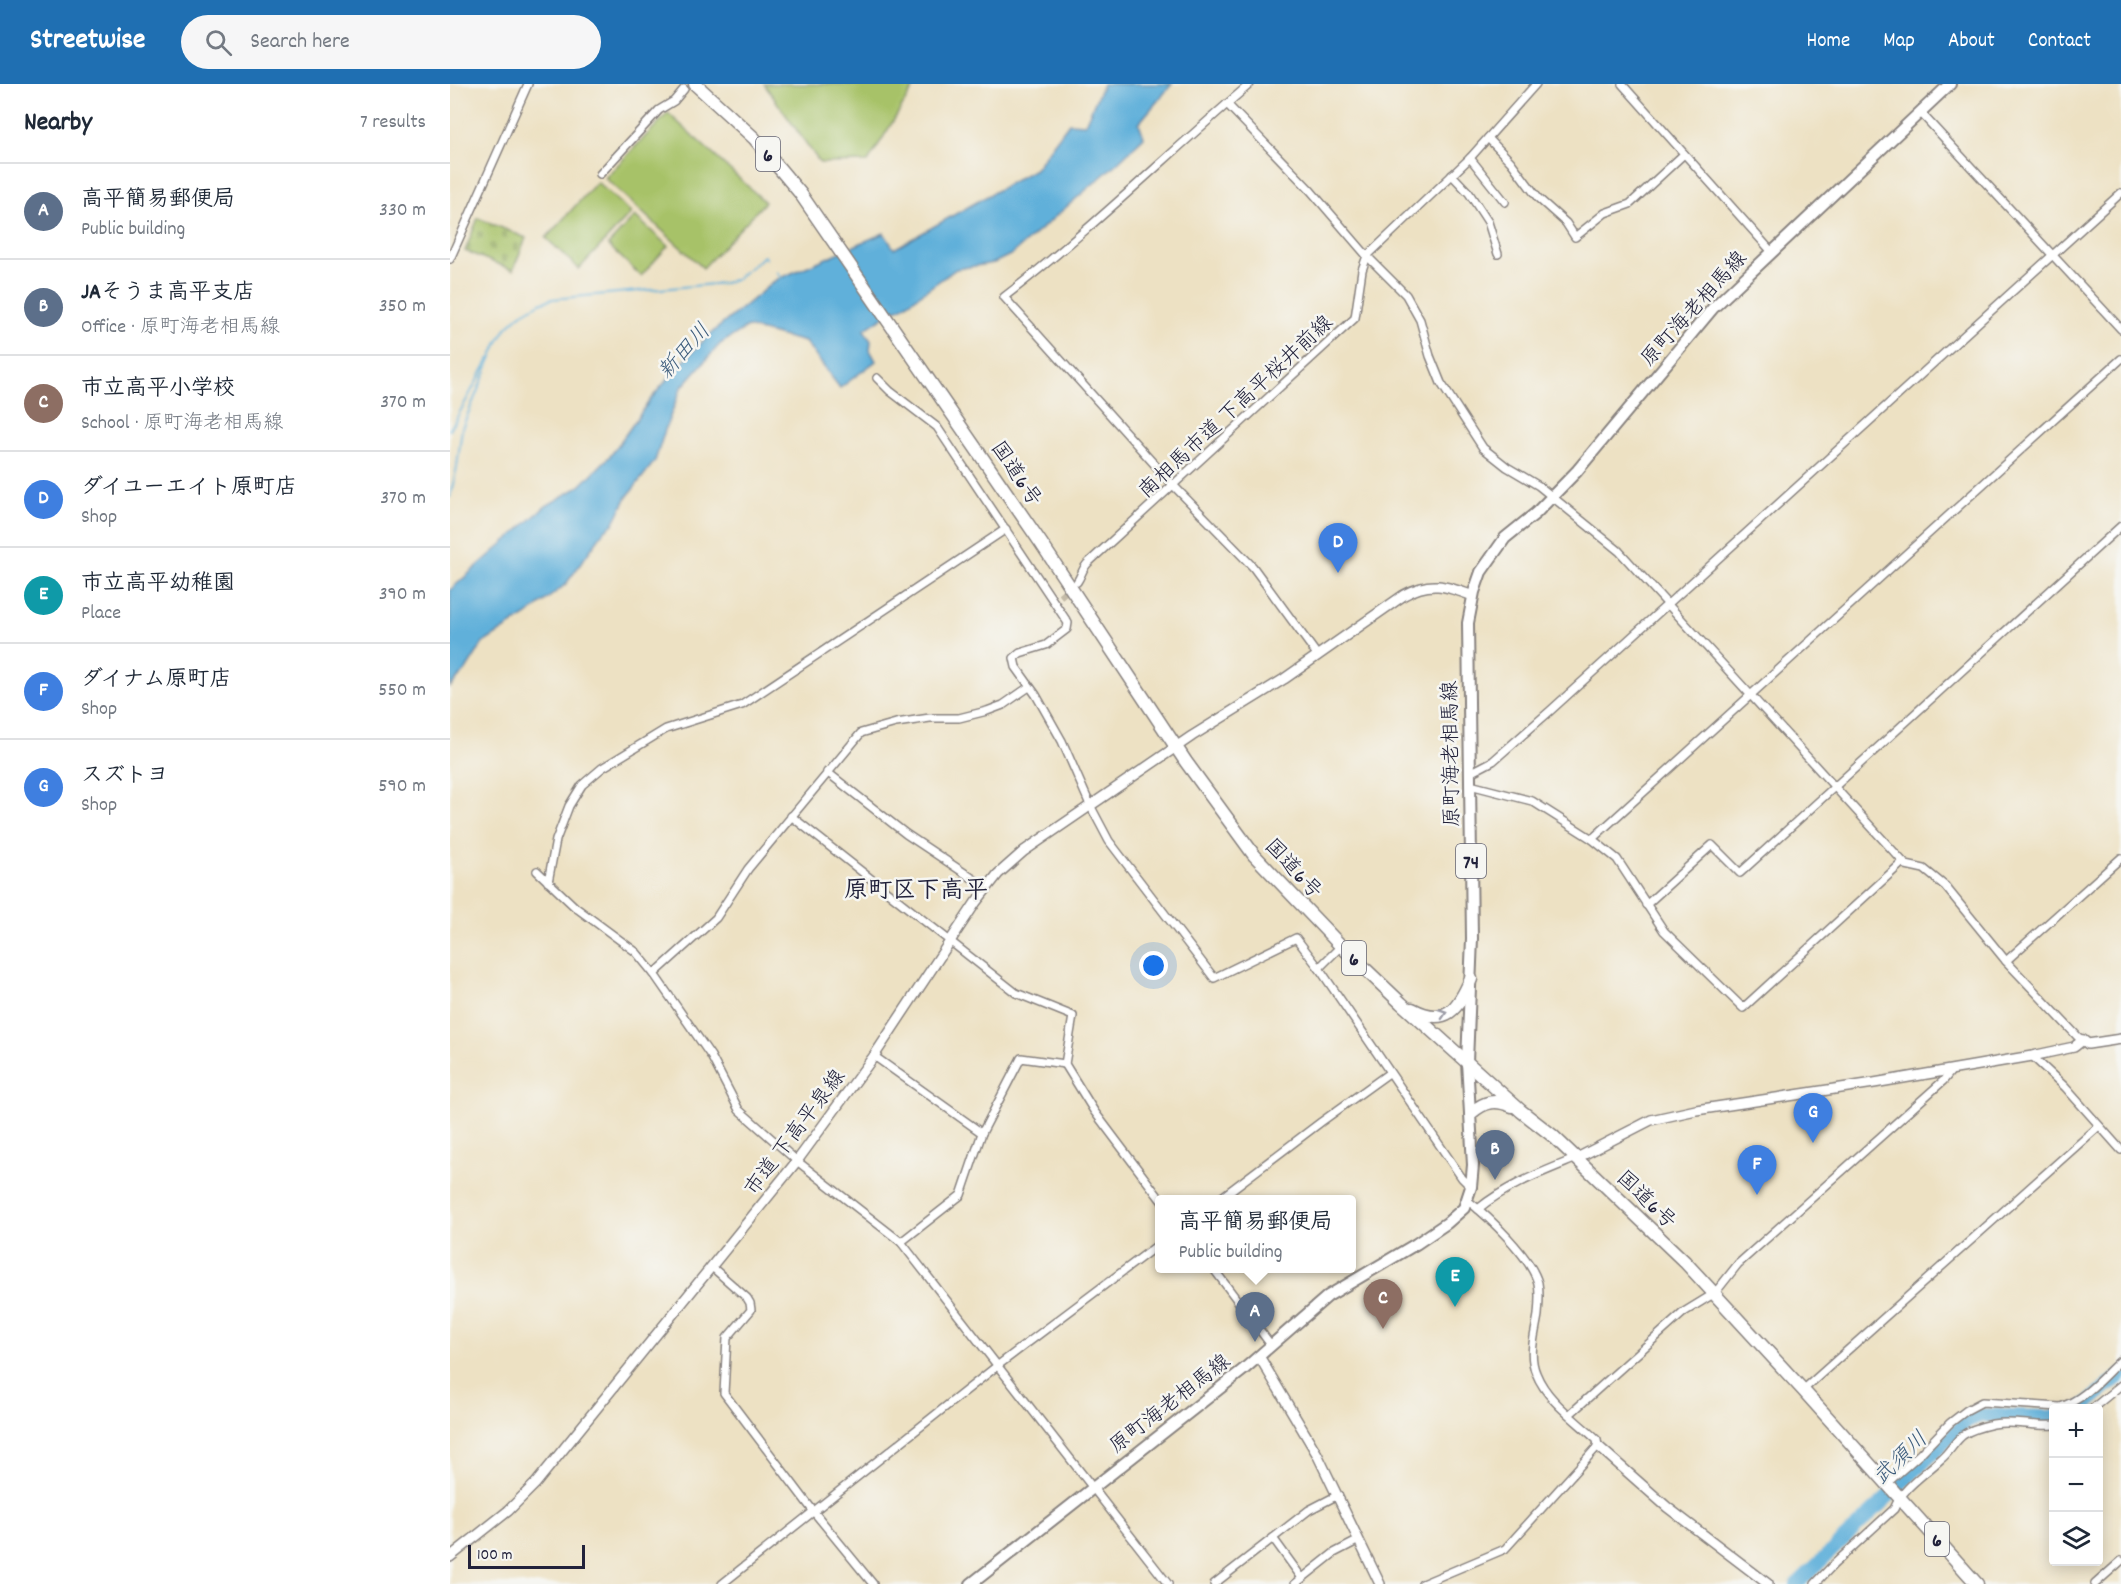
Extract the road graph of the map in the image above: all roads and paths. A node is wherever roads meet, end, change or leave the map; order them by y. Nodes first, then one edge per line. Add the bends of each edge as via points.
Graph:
1 (528, 84) edge
2 (1250, 84) edge
3 (1536, 84) edge
4 (1622, 84) edge
5 (1950, 84) edge
6 (689, 86) edge
7 (1227, 104) junction
8 (1920, 112) junction
9 (1488, 138) junction
10 (1684, 154) junction
11 (1470, 158) junction
12 (600, 174) dead end
13 (1452, 175) junction
14 (2121, 193) edge
15 (1505, 202) dead end
16 (1772, 252) junction
17 (1498, 254) dead end
18 (2053, 255) junction
19 (1367, 256) junction
20 (450, 259) edge
21 (2121, 329) edge
22 (2121, 359) edge
23 (877, 378) dead end
24 (1173, 485) junction
25 (1552, 497) junction
26 (2121, 526) edge
27 (1006, 529) junction
28 (1077, 582) tunnel mouth
29 (1473, 596) junction
30 (1667, 603) junction
31 (1318, 656) junction
32 (1029, 687) junction
33 (1750, 694) junction
34 (1177, 748) junction
35 (827, 772) junction
36 (1470, 779) junction
37 (1833, 786) junction
38 (1091, 807) junction
39 (791, 816) junction
40 (1592, 839) junction
41 (2121, 858) edge
42 (1903, 862) junction
43 (537, 872) dead end
44 (548, 882) junction
45 (987, 888) junction
46 (1646, 905) junction
47 (950, 941) junction
48 (1341, 946) junction
49 (2006, 961) junction
50 (1319, 968) junction
51 (654, 974) junction
52 (1471, 980) junction
53 (1401, 1003) junction
54 (2121, 1039) edge
55 (2083, 1040) junction
56 (874, 1056) junction
57 (2032, 1056) junction
58 (1467, 1062) junction
59 (1065, 1064) junction
60 (1952, 1070) junction
61 (1389, 1073) junction
62 (1521, 1111) junction
63 (1471, 1113) junction
64 (2099, 1125) junction
65 (982, 1133) junction
66 (2121, 1150) edge
67 (1577, 1158) junction
68 (797, 1161) junction
69 (1471, 1187) junction
70 (1157, 1195) edge
71 (1225, 1195) edge
72 (1467, 1200) junction
73 (1478, 1209) junction
74 (901, 1242) junction
75 (1155, 1248) edge
76 (711, 1267) junction
77 (1216, 1273) edge
78 (1714, 1293) junction
79 (1271, 1345) junction
80 (1258, 1356) junction
81 (2121, 1360) edge
82 (997, 1366) junction
83 (2121, 1386) edge
84 (1803, 1390) junction
85 (2098, 1404) edge
86 (1570, 1414) junction
87 (2049, 1425) edge
88 (1598, 1446) junction
89 (1092, 1489) junction
90 (1893, 1490) junction
91 (1338, 1495) junction
92 (814, 1512) junction
93 (1273, 1538) junction
94 (1359, 1539) junction
95 (450, 1557) edge
96 (2121, 1561) edge
97 (1302, 1578) junction
98 (722, 1584) edge
99 (873, 1584) edge
100 (971, 1584) edge
101 (1168, 1584) edge
102 (1214, 1584) edge
103 (1295, 1584) edge
104 (1380, 1584) edge
105 (1422, 1584) edge
106 (1768, 1584) edge
107 (1815, 1584) edge
108 (1977, 1584) edge
109 (2095, 1584) edge

1 - 20 street
2 - 7 street
3 - 9 street
4 - 10 street
5 - 8 main road, 原町海老相馬線 / 74
6 - 12 street via 660,110
6 - 34 highway, 国道6号 / 6 via 740,124 800,193
7 - 19 street
7 - 24 street via 1088,230 1004,297
8 - 16 main road, 原町海老相馬線 / 74
8 - 18 street
9 - 10 street via 1575,237 1605,213 1630,204
9 - 11 street
10 - 16 street
11 - 13 street
11 - 15 street
13 - 17 street via 1488,222
13 - 19 street
14 - 18 street
16 - 25 main road, 原町海老相馬線 / 74 via 1713,308
18 - 21 street
18 - 30 street
19 - 24 street, 南相馬市道 下高平桜井前線 via 1355,318
19 - 25 street via 1410,301 1441,383 1483,448
22 - 33 street
23 - 27 street via 937,426
24 - 28 street, 南相馬市道 下高平桜井前線 via 1082,568
24 - 31 street via 1252,567
25 - 29 main road, 原町海老相馬線 / 74 via 1495,550 1481,572
25 - 30 street via 1619,551
26 - 37 street
27 - 32 street via 1057,598 1068,623 1067,629 1046,645 1014,658
27 - 44 street via 742,705 666,729 602,768 582,785 569,806 556,840
29 - 31 street, 市道 下高平泉線 via 1436,585 1419,587
29 - 36 main road, 原町海老相馬線 / 74 via 1467,656
30 - 33 street
30 - 36 street
31 - 34 street, 市道 下高平泉線
32 - 35 street via 987,711 959,718 896,723 861,733
32 - 38 street via 1062,741
33 - 37 street
33 - 40 street
34 - 38 street, 市道 下高平泉線
34 - 48 highway, 国道6号 / 6 via 1254,855
35 - 39 street
35 - 45 street via 906,834
36 - 40 street via 1532,801
36 - 52 main road, 原町海老相馬線 / 74
37 - 42 street
37 - 46 street via 1740,873 1712,845
38 - 45 street, 市道 下高平泉線 via 1024,851
38 - 50 street via 1109,841 1212,977 1217,978 1293,938
39 - 47 street
39 - 51 street via 748,869 716,918
40 - 46 street via 1617,859
41 - 49 street
42 - 46 street via 1743,1008 1664,931
42 - 49 street via 1924,869 1945,886
43 - 44 street
44 - 51 street via 587,917 628,945
45 - 47 street, 市道 下高平泉線
47 - 56 street, 市道 下高平泉線
47 - 59 street via 1016,993 1073,1016
48 - 50 street
48 - 53 highway, 国道6号 / 6
49 - 55 street
50 - 61 street
51 - 68 street via 711,1056 739,1110
53 -> 52 highway via 1428,1016 1442,1016 1456,1007
52 - 58 main road, 原町海老相馬線 / 74
53 - 58 highway, 国道6号 / 6
54 - 55 street via 2088,1044
55 - 57 street via 2074,1047
56 - 65 street
56 - 68 street, 市道 下高平泉線
57 - 60 street
57 - 64 street
58 - 62 highway, 国道6号 / 6
58 - 63 main road, 原町海老相馬線 / 74
59 - 65 street via 1021,1058
59 - 70 street via 1094,1111
60 - 67 street via 1651,1120
60 - 78 street via 1738,1264
61 - 69 street
61 - 71 street
62 - 63 highway via 1494,1101
62 - 67 highway, 国道6号 / 6
63 - 69 main road, 原町海老相馬線 / 74
64 - 66 street
64 - 84 street
65 - 74 street via 961,1195
67 - 73 street via 1522,1181
67 - 78 highway, 国道6号 / 6
68 - 74 street
68 - 76 street, 市道 下高平泉線
69 - 72 main road, 原町海老相馬線 / 74
72 - 73 street
72 - 79 main road, 原町海老相馬線 / 74 via 1447,1223 1328,1296
73 - 86 street via 1522,1254 1533,1272 1539,1295 1532,1362 1544,1389
74 - 82 street
75 - 82 street
76 - 92 street via 747,1298 751,1310 728,1338 724,1393
76 - 95 street, 市道 下高平泉線 via 536,1483
77 - 79 street
78 - 84 highway, 国道6号 / 6
78 - 86 street via 1684,1312
79 - 80 main road, 原町海老相馬線 / 74
80 - 89 main road, 原町海老相馬線 / 74
80 - 91 street
81 - 90 street via 2070,1404 2060,1407 1982,1402 1967,1410 1920,1454
82 - 89 street
82 - 92 street
83 - 85 street
84 - 90 highway, 国道6号 / 6
86 - 88 street via 1597,1440
87 - 90 street via 1996,1424 1965,1434 1943,1458
88 - 105 street via 1505,1549
88 - 106 street via 1667,1507
89 - 100 main road, 原町海老相馬線 / 74
89 - 101 street
90 - 107 street via 1894,1509
90 - 108 highway, 国道6号 / 6
91 - 93 street via 1309,1510
91 - 94 street
92 - 98 street
92 - 99 street
93 - 97 street
93 - 102 street
94 - 97 street
94 - 104 street
96 - 109 street
97 - 103 street

